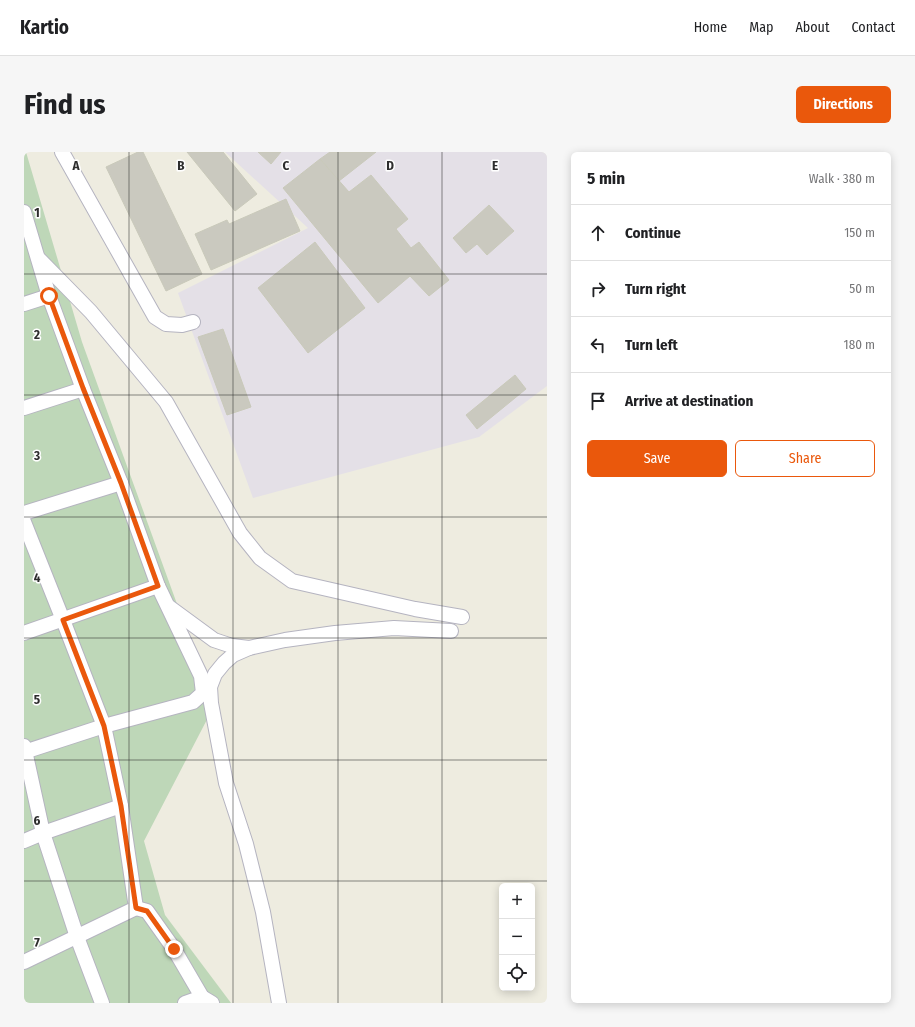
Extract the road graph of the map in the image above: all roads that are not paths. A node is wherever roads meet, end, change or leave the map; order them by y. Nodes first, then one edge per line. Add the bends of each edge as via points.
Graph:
1 (62, 152) edge
2 (24, 212) edge
3 (38, 258) junction
4 (49, 296) junction
5 (24, 304) edge
6 (193, 322) dead end
7 (83, 388) junction
8 (24, 408) edge
9 (121, 483) junction
10 (24, 513) edge
11 (24, 522) edge
12 (158, 586) junction
13 (168, 606) junction
14 (462, 618) dead end
15 (63, 620) junction
16 (451, 631) dead end
17 (24, 633) edge
18 (249, 648) junction
19 (215, 674) junction
20 (203, 693) junction
21 (104, 726) junction
22 (25, 750) edge
23 (121, 806) junction
24 (43, 833) junction
25 (24, 840) edge
26 (136, 908) junction
27 (77, 937) junction
28 (24, 962) edge
29 (207, 1000) edge
30 (102, 1003) edge
31 (185, 1003) edge
32 (279, 1003) edge

1 - 6 lane via 155,317 166,324 182,325
2 - 3 lane
3 - 4 lane
3 - 14 lane via 91,312 166,402 240,533 260,558 292,581
4 - 5 lane
4 - 7 lane
7 - 8 lane
7 - 9 lane
9 - 10 lane
9 - 12 lane
11 - 15 lane
12 - 13 lane
12 - 15 lane
13 - 18 lane via 214,640
13 - 20 lane via 201,676
15 - 17 lane
15 - 21 lane
16 - 18 lane via 394,628 335,633
18 - 19 lane via 233,655
19 - 20 lane
19 - 32 lane via 210,687 211,703 226,783 246,844 263,912
20 - 21 lane via 193,702
21 - 22 lane
21 - 23 lane
22 - 24 lane
23 - 24 lane
23 - 26 lane
24 - 25 lane
24 - 27 lane
26 - 27 lane
26 - 29 lane via 147,911
27 - 28 lane
27 - 30 lane
29 - 31 lane

